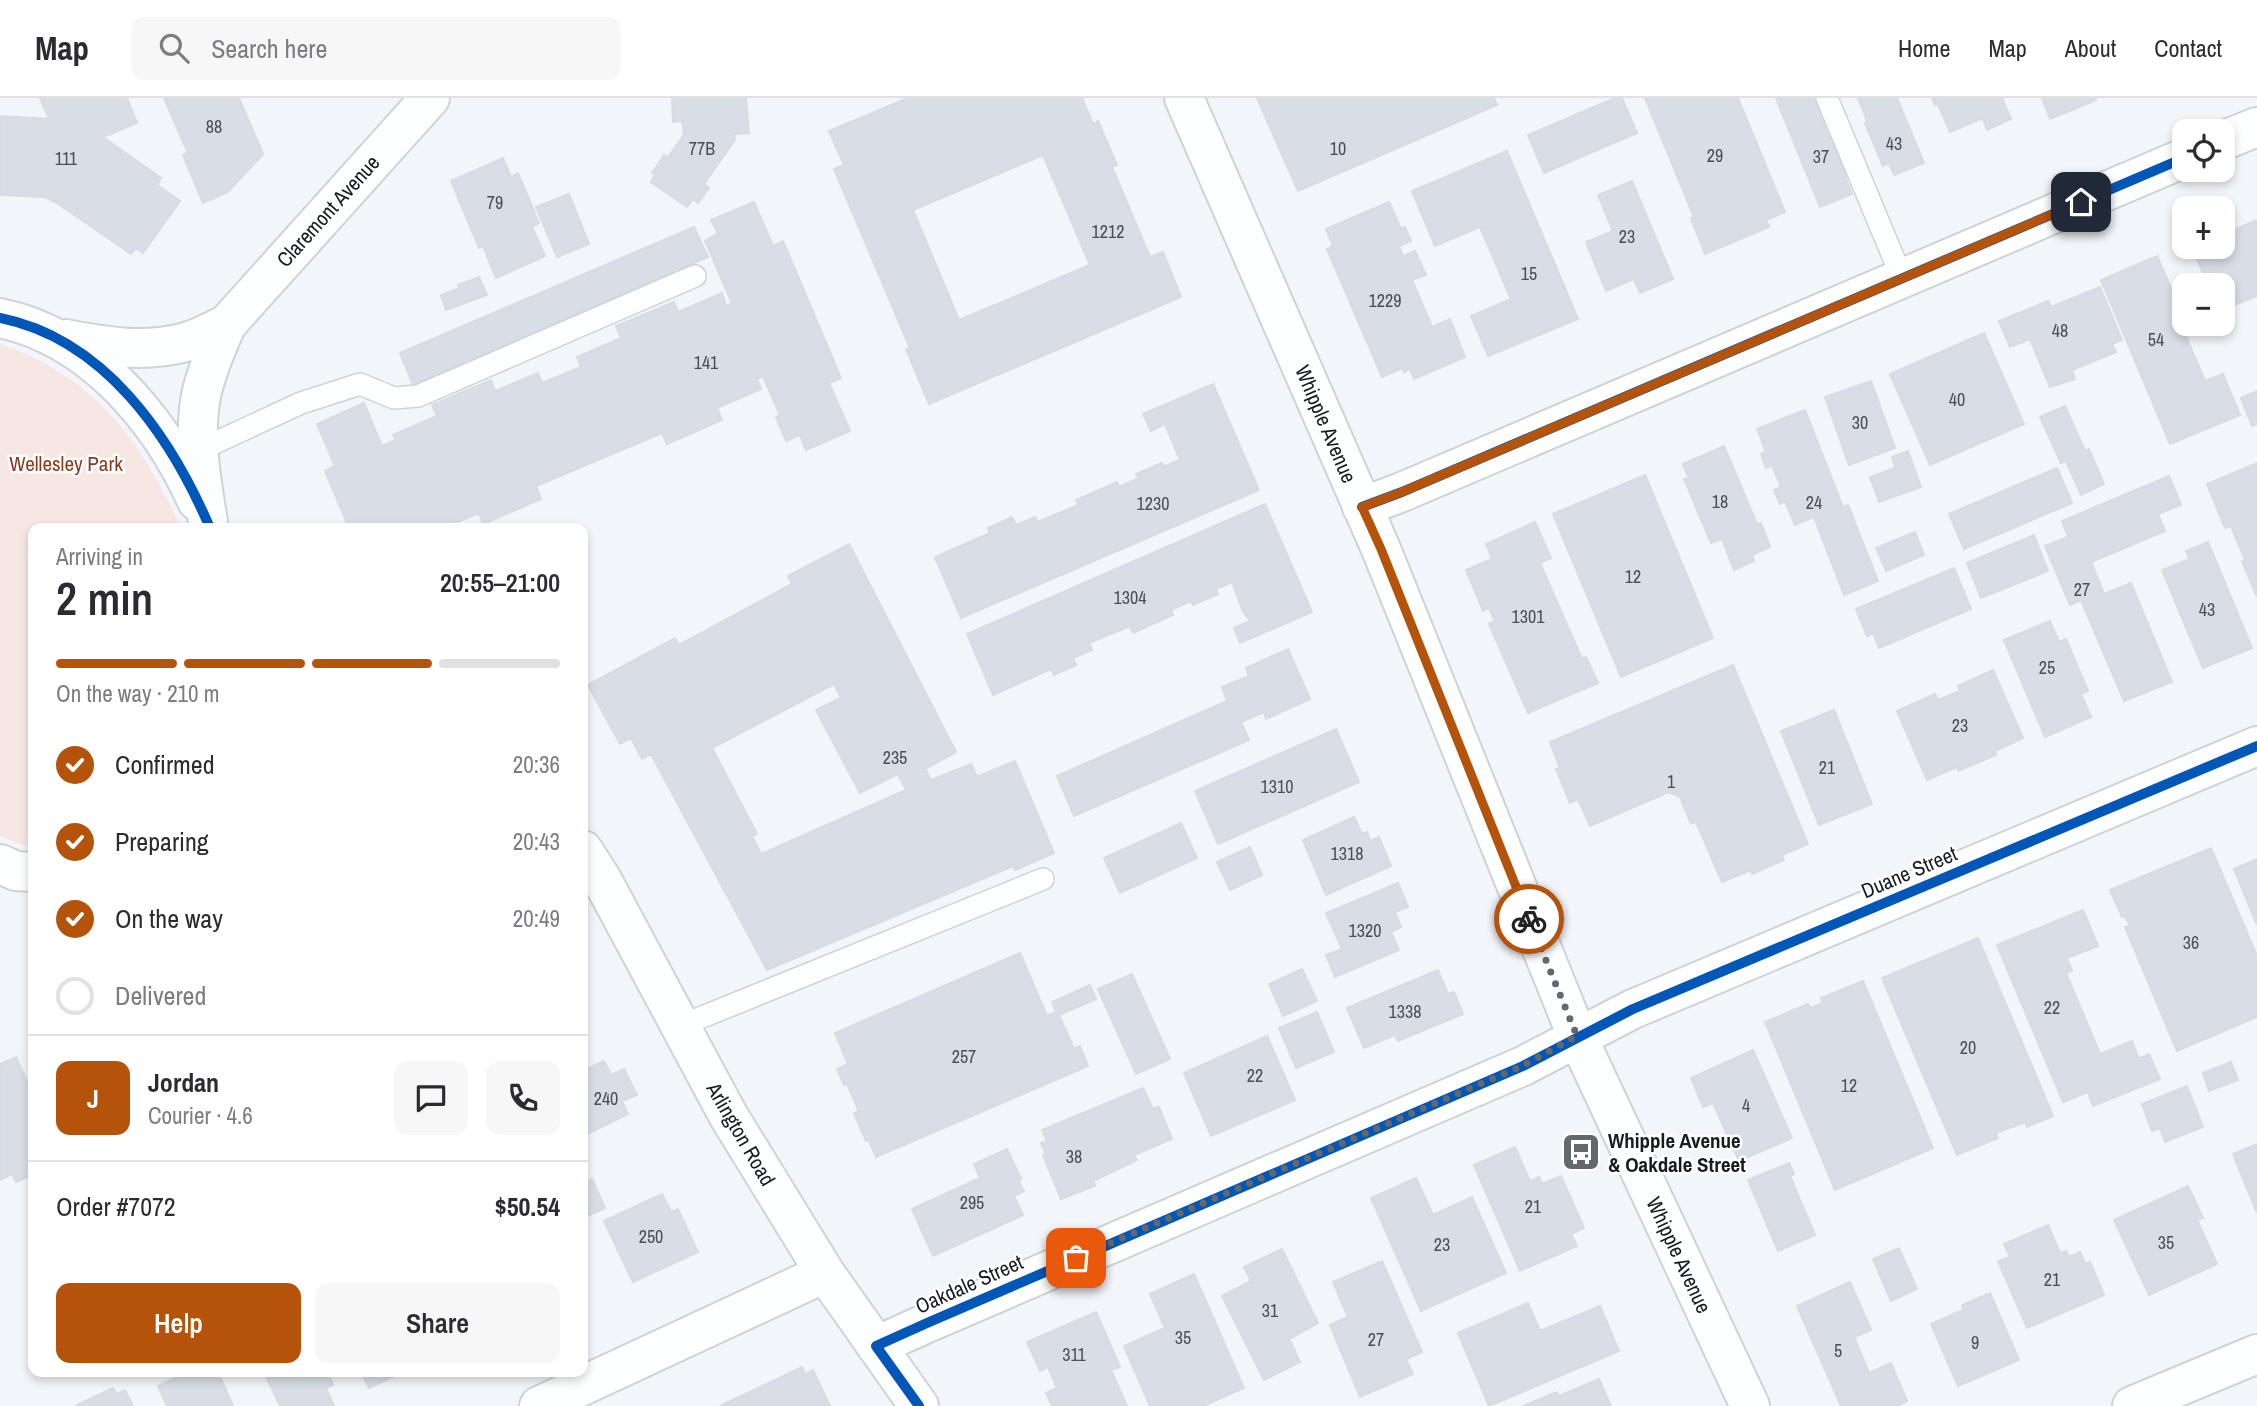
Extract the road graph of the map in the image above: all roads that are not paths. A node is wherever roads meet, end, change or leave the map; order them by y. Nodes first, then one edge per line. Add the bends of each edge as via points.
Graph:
1 (430, 98) edge
2 (1184, 98) edge
3 (1827, 98) edge
4 (2257, 127) edge
5 (2235, 136) edge
6 (2172, 163) edge
7 (695, 276) dead end
8 (1902, 278) junction
9 (3, 317) edge
10 (227, 324) junction
11 (52, 336) junction
12 (188, 455) junction
13 (1362, 507) junction
14 (207, 523) edge
15 (2257, 746) edge
16 (588, 858) edge
17 (0, 864) edge
18 (28, 871) edge
19 (1043, 879) dead end
20 (28, 884) edge
21 (0, 891) edge
22 (680, 1026) junction
23 (1577, 1036) junction
24 (825, 1273) junction
25 (876, 1346) junction
26 (2257, 1354) edge
27 (539, 1406) edge
28 (919, 1406) edge
29 (1750, 1406) edge
30 (2132, 1406) edge

1 - 10 street, Claremont Avenue
2 - 13 street, Whipple Avenue
3 - 8 lane
4 - 5 street
6 - 8 street
7 - 12 lane via 418,397 394,398 360,384 301,403
8 - 13 street
9 - 11 street
10 - 11 street, Claremont Avenue via 188,341 147,349
10 - 12 street, Claremont Avenue via 212,357 201,394 198,432
11 - 12 street via 92,360 129,395 160,435
12 - 14 street via 187,479
13 - 23 street, Whipple Avenue
15 - 23 street, Duane Street
16 - 22 street, Arlington Road
17 - 18 street
19 - 22 lane
20 - 21 street
22 - 24 street, Arlington Road via 728,1115
23 - 25 street, Oakdale Street via 1522,1066
23 - 29 street, Whipple Avenue
24 - 25 street, Arlington Road
24 - 27 street
25 - 28 street, Arlington Road
26 - 30 street

